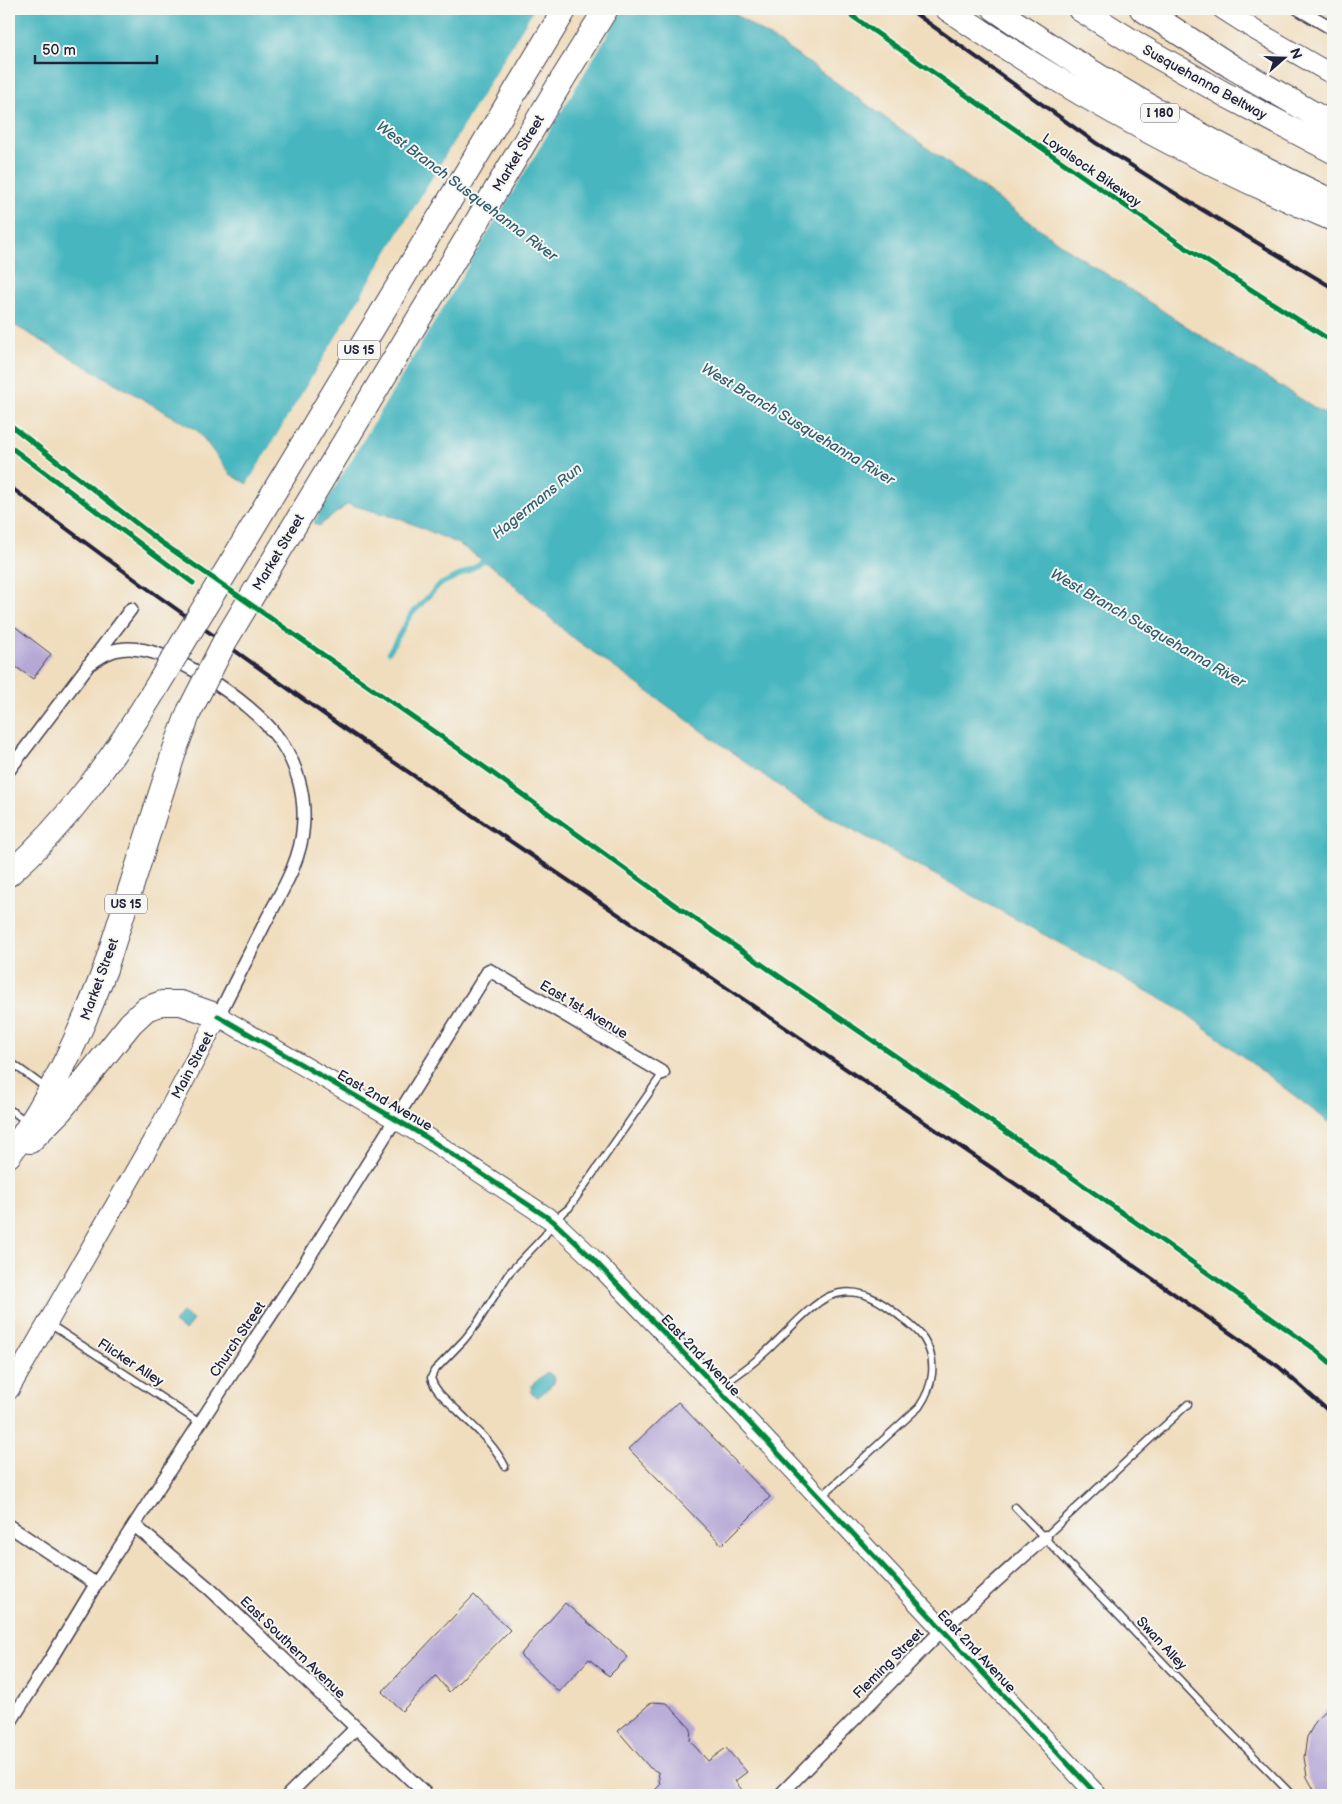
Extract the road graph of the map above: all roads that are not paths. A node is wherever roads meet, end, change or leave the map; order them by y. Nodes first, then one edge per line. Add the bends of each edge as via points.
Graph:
1 (565, 9) edge
2 (606, 9) edge
3 (948, 9) edge
4 (994, 9) edge
5 (1080, 9) edge
6 (1142, 9) edge
7 (1222, 9) edge
8 (1299, 9) edge
9 (1333, 29) edge
10 (1333, 75) edge
11 (1333, 125) edge
12 (1333, 151) edge
13 (1333, 202) edge
14 (1333, 219) edge
15 (131, 609) dead end
16 (88, 665) junction
17 (9, 770) edge
18 (9, 874) edge
19 (489, 970) joint
20 (218, 1016) junction
21 (9, 1061) edge
22 (663, 1074) joint
23 (50, 1090) junction
24 (9, 1109) edge
25 (395, 1120) junction
26 (30, 1124) junction
27 (9, 1155) edge
28 (9, 1161) edge
29 (553, 1221) junction
30 (47, 1323) junction
31 (718, 1389) junction
32 (9, 1390) edge
33 (1188, 1404) dead end
34 (200, 1423) junction
35 (505, 1466) dead end
36 (819, 1498) junction
37 (1015, 1507) dead end
38 (134, 1525) junction
39 (9, 1526) edge
40 (1045, 1537) junction
41 (96, 1584) junction
42 (942, 1630) junction
43 (9, 1724) edge
44 (356, 1728) junction
45 (288, 1795) edge
46 (427, 1795) edge
47 (780, 1795) edge
48 (1097, 1795) edge
49 (1292, 1795) edge

1 - 18 highway, US 15, bridge via 122,742 86,791
2 - 23 highway, Market Street / US 15, bridge via 224,641 189,712 175,749 105,969 80,1032
3 - 14 highway via 1024,59 1145,129
4 - 13 highway, I 180 via 1114,86 1194,132
5 - 12 highway, Susquehanna Beltway via 1226,95
6 - 11 highway via 1234,68
7 - 10 street
8 - 9 street
15 - 16 street
16 - 17 street
16 - 20 street, Main Street via 100,656 131,648 172,659 200,674 270,727 297,774 303,800 303,827 293,868
19 - 22 street, East 1st Avenue
19 - 25 street, Church Street
20 - 25 street, East 2nd Avenue
20 - 28 highway via 180,1003 162,1003 146,1010 131,1023 60,1111
20 - 30 street, Main Street via 162,1123
21 - 23 lane
22 - 29 lane via 569,1208
23 - 26 highway, Market Street / US 15
24 - 26 lane
25 - 29 street, East 2nd Avenue
25 - 34 street, Church Street via 300,1273
26 - 27 highway, Market Street / US 15
29 - 31 street, East 2nd Avenue
29 - 35 lane via 545,1235 509,1272 476,1325 431,1378 438,1391 483,1435
30 - 32 street, Main Street
30 - 34 lane, Flicker Alley
31 - 36 street, East 2nd Avenue
31 - 36 lane via 830,1296 846,1293 876,1298 922,1336 933,1371 925,1398
33 - 40 lane
34 - 38 street, Church Street
36 - 42 street, East 2nd Avenue
37 - 40 lane, Swan Alley
38 - 41 street, Church Street
38 - 44 street, East Southern Avenue via 211,1590
39 - 41 street
40 - 42 street, Fleming Street
40 - 49 lane, Swan Alley
41 - 43 street, Church Street
42 - 47 street, Fleming Street
42 - 48 street, East 2nd Avenue
44 - 45 street
44 - 46 street, East Southern Avenue

